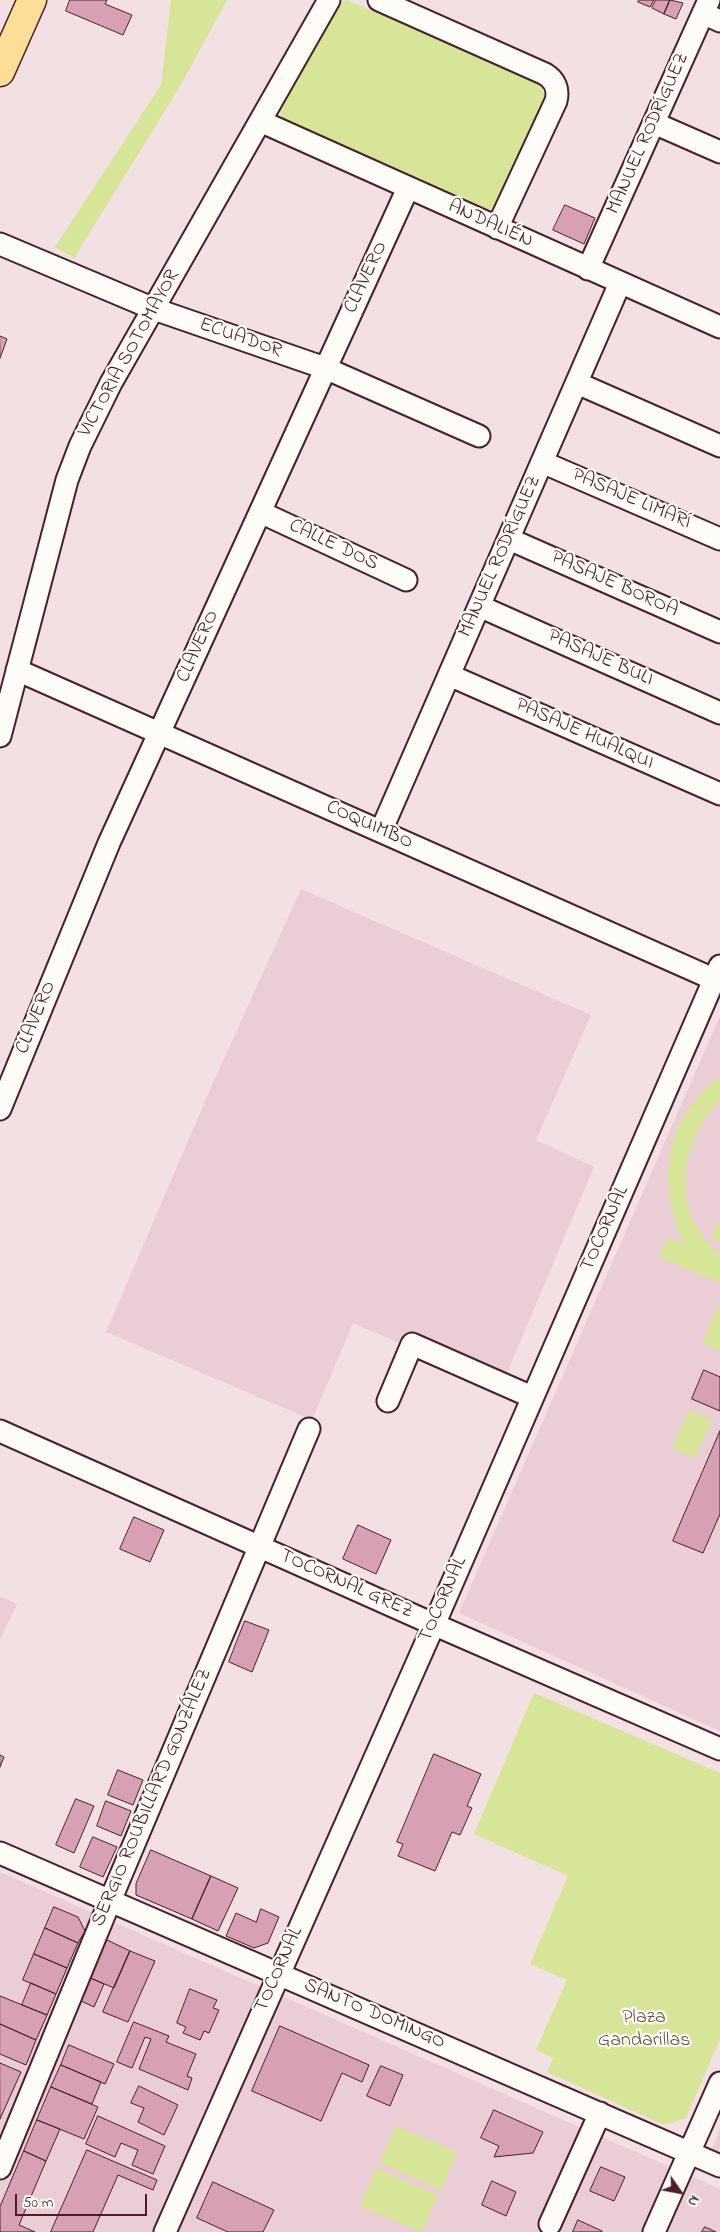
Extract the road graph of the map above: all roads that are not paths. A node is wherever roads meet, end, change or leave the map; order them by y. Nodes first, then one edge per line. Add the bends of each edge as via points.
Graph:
1 (329, 0) edge
2 (379, 0) edge
3 (25, 2) edge
4 (711, 11) edge
5 (0, 72) edge
6 (260, 122) junction
7 (654, 123) junction
8 (720, 152) edge
9 (408, 188) junction
10 (496, 228) junction
11 (0, 244) edge
12 (588, 269) junction
13 (620, 283) junction
14 (154, 309) junction
15 (720, 327) edge
16 (325, 368) junction
17 (577, 383) junction
18 (479, 436) dead end
19 (720, 446) edge
20 (542, 462) junction
21 (260, 512) junction
22 (509, 539) junction
23 (720, 539) edge
24 (406, 580) dead end
25 (479, 606) junction
26 (720, 632) edge
27 (17, 670) junction
28 (449, 675) junction
29 (720, 713) edge
30 (160, 733) junction
31 (0, 736) edge
32 (720, 794) edge
33 (381, 831) junction
34 (718, 976) edge
35 (0, 1109) edge
36 (532, 1397) junction
37 (388, 1401) dead end
38 (309, 1429) dead end
39 (0, 1430) edge
40 (259, 1547) junction
41 (434, 1624) junction
42 (720, 1749) edge
43 (0, 1852) edge
44 (110, 1901) junction
45 (278, 1974) junction
46 (720, 2083) edge
47 (600, 2113) junction
48 (689, 2152) junction
49 (720, 2166) edge
50 (0, 2168) edge
51 (550, 2224) dead end
52 (165, 2232) edge
53 (654, 2232) edge

1 - 6 street, VICTORIA SOTOMAYOR
2 - 10 street via 545,74 555,84 556,101
3 - 5 main road
4 - 7 street, MANUEL RODRÍGUEZ
6 - 9 street, ANDALIÉN
6 - 14 street, VICTORIA SOTOMAYOR
7 - 8 street
7 - 12 street, MANUEL RODRÍGUEZ
9 - 10 street, ANDALIÉN
9 - 16 street, CLAVERO
10 - 12 street, ANDALIÉN
11 - 14 street, ECUADOR
12 - 13 street, ANDALIÉN
13 - 15 street, ANDALIÉN
13 - 17 street, MANUEL RODRÍGUEZ
14 - 16 street, ECUADOR
14 - 27 street, VICTORIA SOTOMAYOR via 94,414 67,480
16 - 18 street, ECUADOR
16 - 21 street, CLAVERO
17 - 19 street
17 - 20 street, MANUEL RODRÍGUEZ
20 - 22 street, MANUEL RODRÍGUEZ
20 - 23 street, PASAJE LIMARÍ
21 - 24 street, CALLE DOS
21 - 30 street, CLAVERO
22 - 25 street, MANUEL RODRÍGUEZ
22 - 26 street, PASAJE BOROA
25 - 28 street, MANUEL RODRÍGUEZ
25 - 29 street, PASAJE BULI
27 - 30 street, COQUIMBO
27 - 31 street, VICTORIA SOTOMAYOR
28 - 32 street, PASAJE HUALQUI
28 - 33 street, MANUEL RODRÍGUEZ
30 - 33 street, COQUIMBO
30 - 35 street, CLAVERO via 85,900
33 - 34 street, COQUIMBO
34 - 36 street, TOCORNAL
36 - 37 street via 412,1344
36 - 41 street, TOCORNAL
38 - 40 street, SERGIO ROUBILLARD GONZÁLEZ
39 - 40 street, TOCORNAL GREZ
40 - 41 street, TOCORNAL GREZ
40 - 44 street, SERGIO ROUBILLARD GONZÁLEZ
41 - 42 street, TOCORNAL GREZ
41 - 45 street, TOCORNAL
43 - 44 street, SANTO DOMINGO
44 - 45 street, SANTO DOMINGO
44 - 50 street, SERGIO ROUBILLARD GONZÁLEZ
45 - 47 street, SANTO DOMINGO
45 - 52 street, TOCORNAL
46 - 48 street
47 - 48 street, SANTO DOMINGO
47 - 51 street
48 - 49 street, SANTO DOMINGO
48 - 53 street

